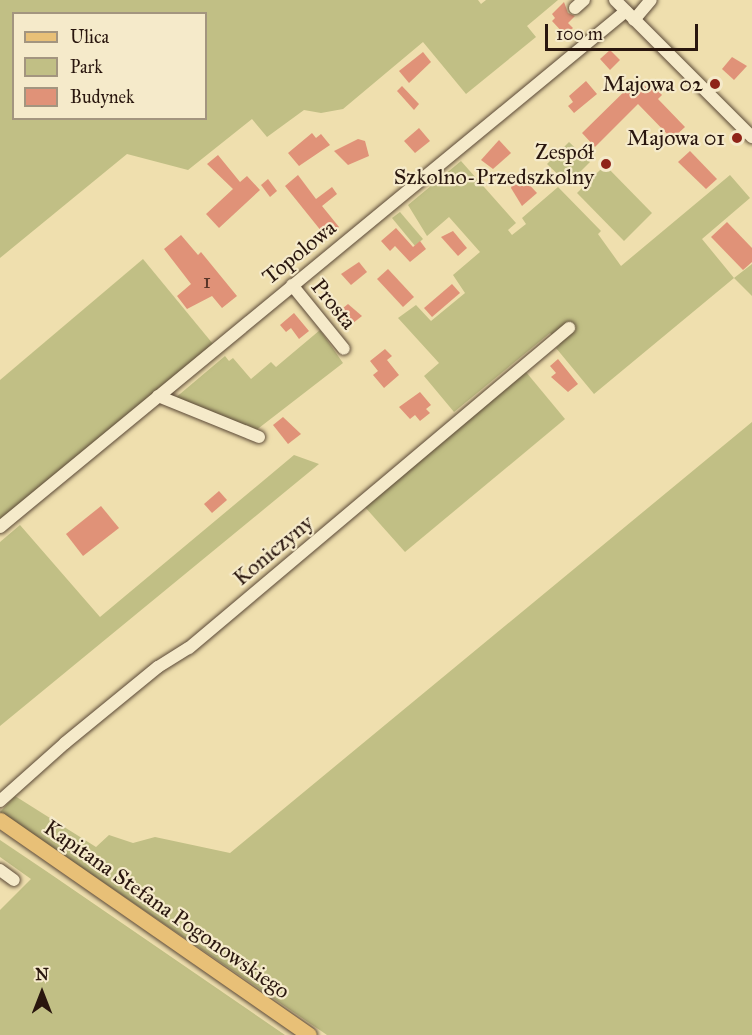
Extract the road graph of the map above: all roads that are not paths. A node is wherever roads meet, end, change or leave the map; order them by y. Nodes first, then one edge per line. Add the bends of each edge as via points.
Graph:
1 (615, 0) edge
2 (651, 0) edge
3 (630, 16) junction
4 (752, 137) edge
5 (292, 285) junction
6 (569, 328) dead end
7 (344, 350) dead end
8 (158, 396) junction
9 (259, 437) dead end
10 (0, 527) edge
11 (0, 801) edge
12 (0, 820) edge
13 (0, 870) edge
14 (14, 880) dead end
15 (309, 1035) edge

1 - 3 street
2 - 3 street, Topolowa
3 - 4 street
3 - 5 street, Topolowa
5 - 7 street, Prosta
5 - 8 street, Topolowa
6 - 11 street, Koniczyny via 189,648 158,667
8 - 9 street
8 - 10 street, Topolowa
12 - 15 main road, Kapitana Stefana Pogonowskiego
13 - 14 street

